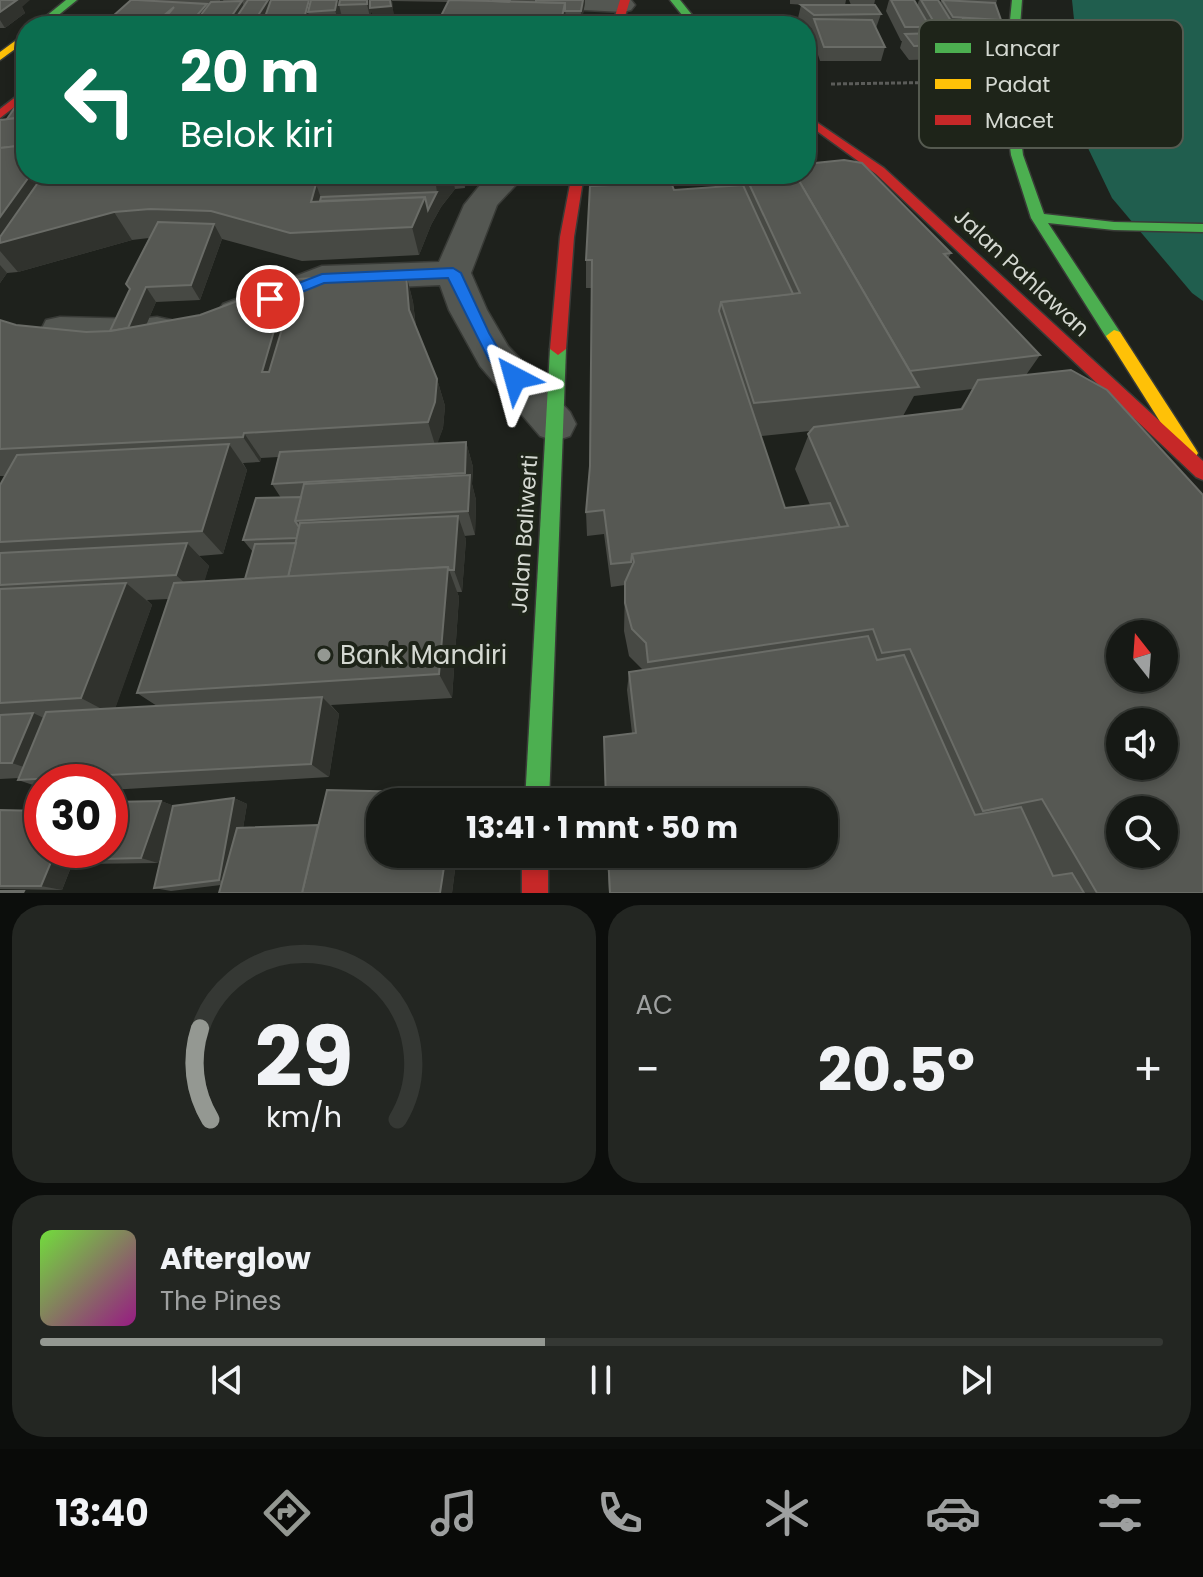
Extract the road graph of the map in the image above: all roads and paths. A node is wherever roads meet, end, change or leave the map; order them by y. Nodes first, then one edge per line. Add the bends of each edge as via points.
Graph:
1 (72, 0) edge
2 (479, 0) edge
3 (528, 0) edge
4 (675, 0) edge
5 (1017, 0) edge
6 (622, 10) edge
7 (52, 16) edge
8 (459, 16) edge
9 (688, 16) edge
10 (1015, 20) edge
11 (16, 44) edge
12 (0, 57) edge
13 (919, 82) edge
14 (822, 84) dead end
15 (16, 101) edge
16 (0, 115) edge
17 (816, 125) edge
18 (1016, 148) edge
19 (880, 171) junction
20 (851, 175) edge
21 (497, 184) edge
22 (579, 184) edge
23 (1038, 218) junction
24 (1203, 228) edge
25 (453, 273) junction
26 (60, 330) edge
27 (555, 424) junction
28 (1195, 453) edge
29 (537, 788) edge
30 (535, 868) edge
31 (535, 893) edge

1 - 7 main road
2 - 8 street
3 - 6 street
4 - 9 main road
5 - 10 main road
11 - 12 main road
13 - 14 path
15 - 16 main road
17 - 19 main road, Jalan Pahlawan
18 - 23 main road
19 - 20 main road
19 - 28 main road, Jalan Pahlawan
21 - 25 street via 479,206
22 - 27 main road, Jalan Baliwerti via 560,280
23 - 24 main road
23 - 28 main road
25 - 26 street via 322,278 218,320 139,333
25 - 27 street via 494,356
27 - 29 main road, Jalan Baliwerti
30 - 31 main road

